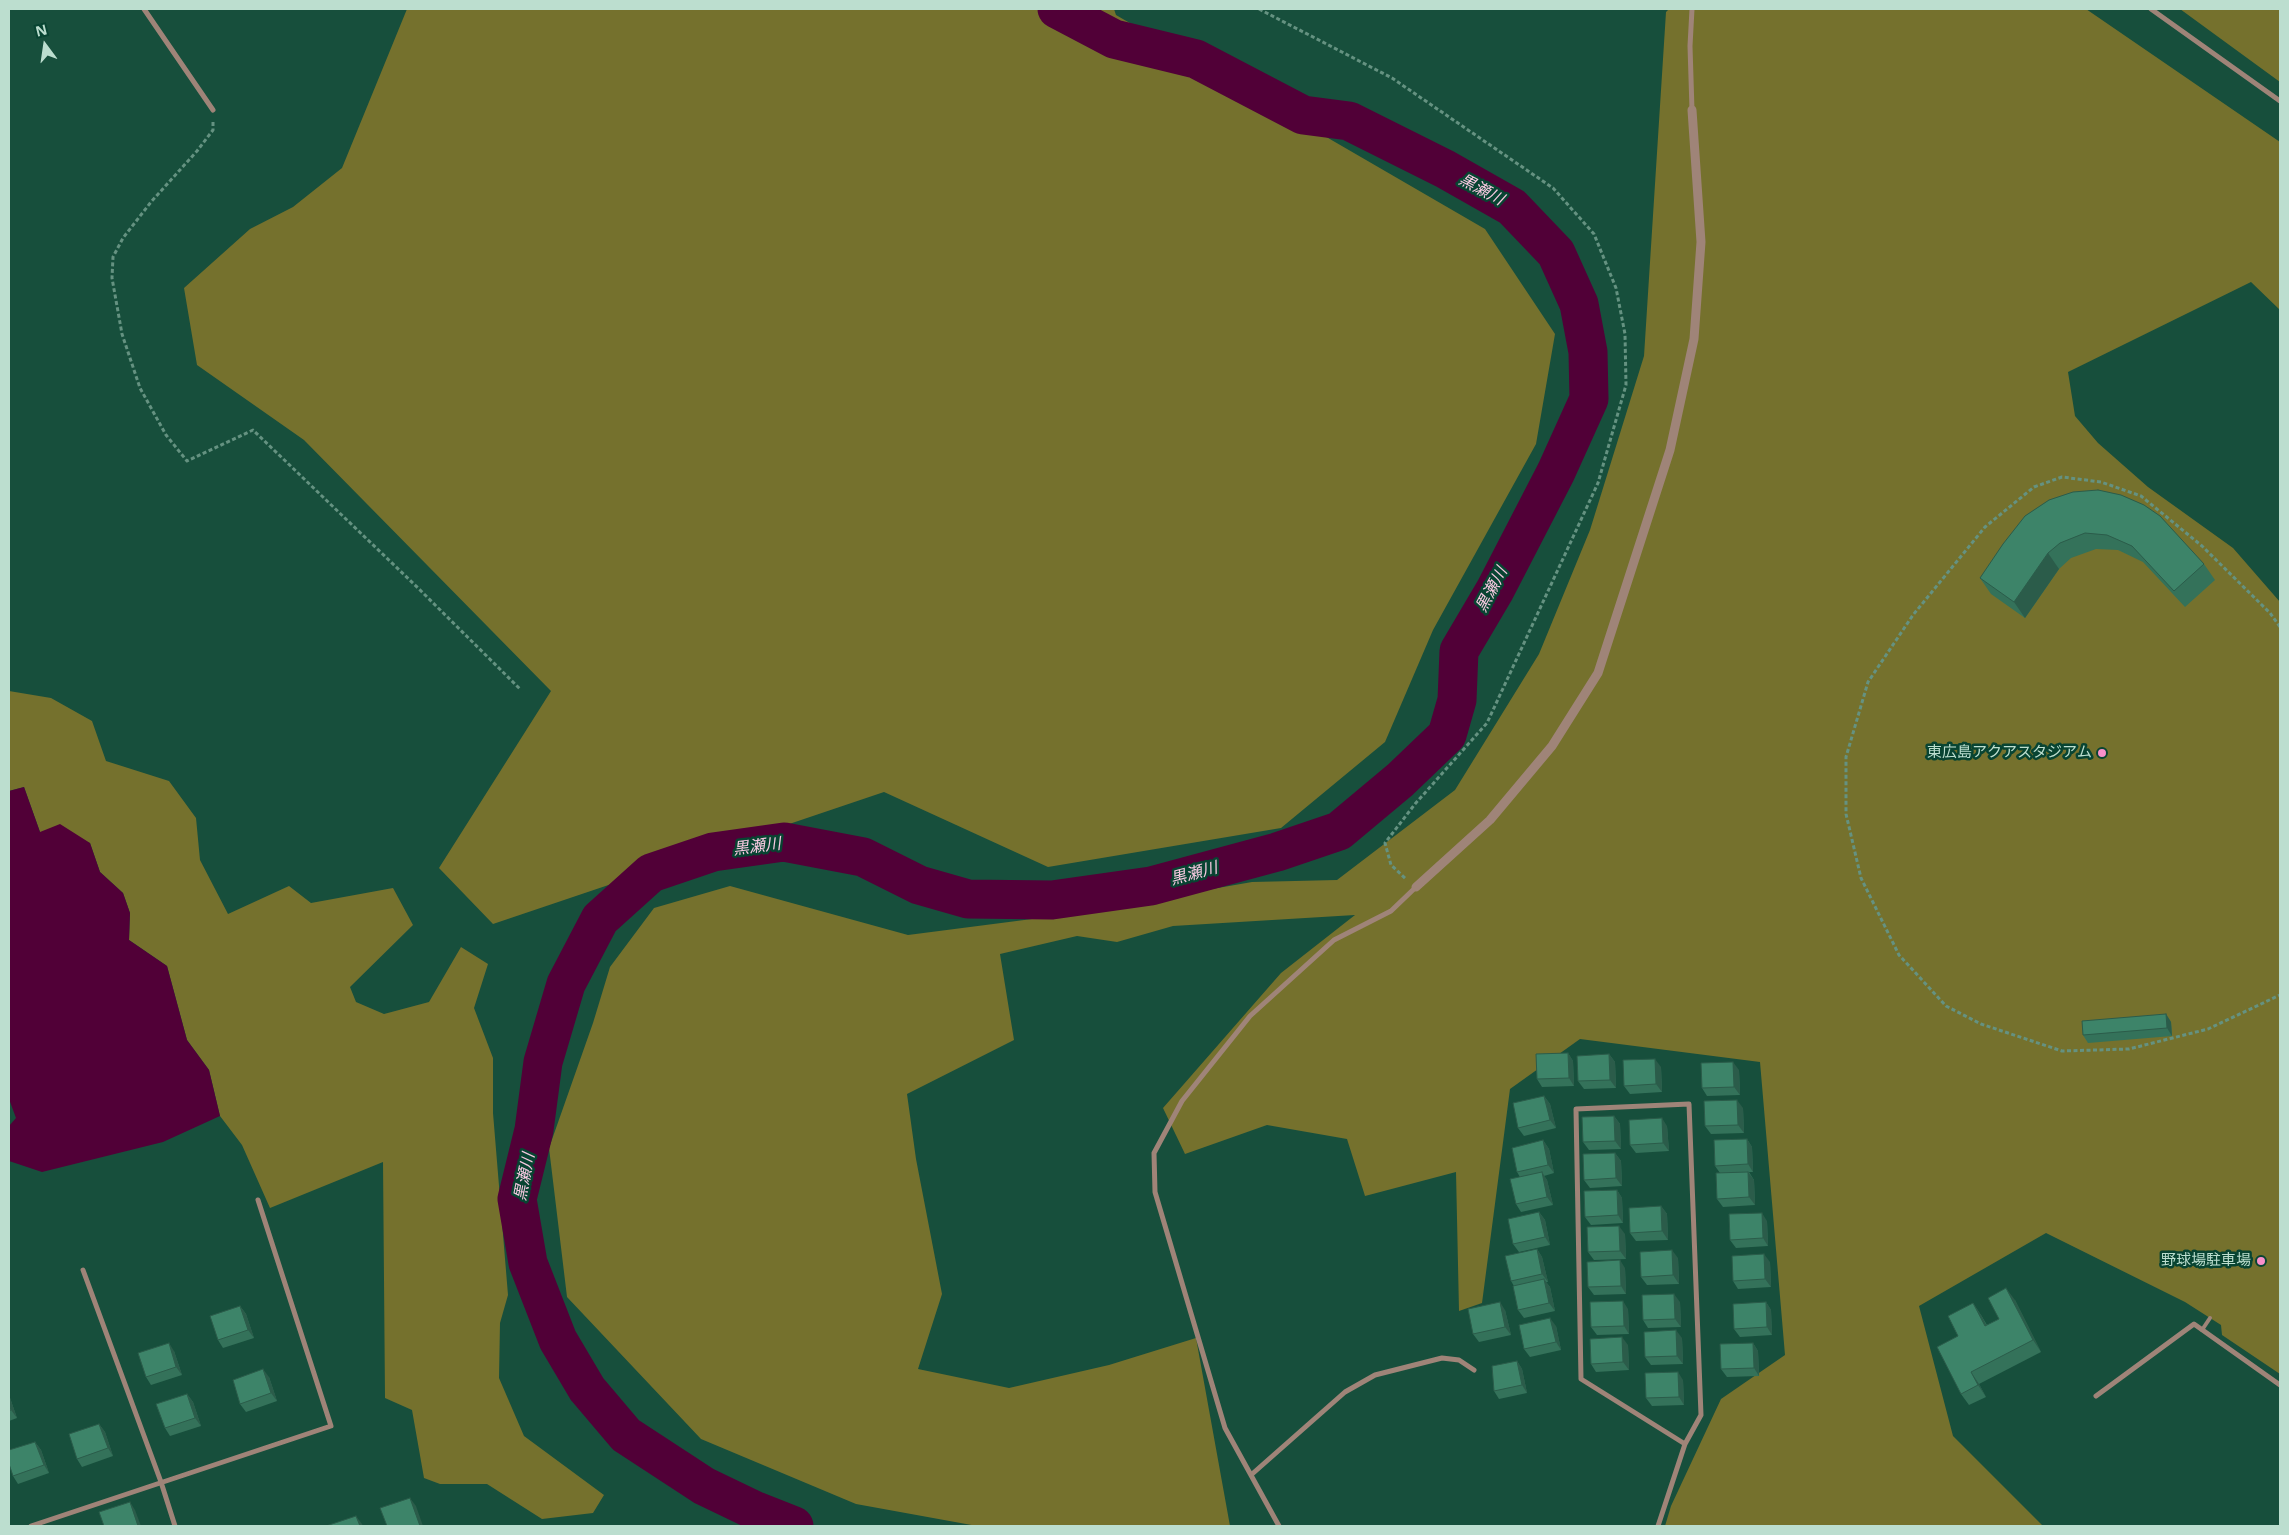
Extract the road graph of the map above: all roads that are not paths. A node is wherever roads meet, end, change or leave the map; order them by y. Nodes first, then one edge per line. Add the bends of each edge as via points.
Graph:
1 (144, 9) edge
2 (1692, 9) edge
3 (2151, 9) edge
4 (2280, 101) edge
5 (213, 110) road end
6 (1692, 110) joint
7 (1416, 887) joint
8 (258, 1200) dead end
9 (83, 1270) dead end
10 (2210, 1318) dead end
11 (2202, 1330) junction
12 (1474, 1370) dead end
13 (2280, 1385) edge
14 (2096, 1396) dead end
15 (1685, 1444) junction
16 (1251, 1475) junction
17 (161, 1482) junction
18 (31, 1526) edge
19 (175, 1526) edge
20 (1279, 1526) edge
21 (1658, 1526) edge

1 - 5 street
2 - 6 street
3 - 4 street
6 - 7 street via 1701,242 1694,339 1670,450 1598,673 1552,746 1490,820
7 - 16 street via 1390,911 1334,940 1250,1016 1182,1101 1154,1153 1154,1192 1189,1309 1225,1428
8 - 17 street via 331,1426
9 - 17 street
10 - 11 lane
11 - 13 street
11 - 14 street via 2194,1324
12 - 16 street via 1459,1360 1442,1358 1375,1375 1345,1392
15 - 15 street via 1701,1415 1689,1104 1576,1109 1581,1379
15 - 21 street
16 - 20 street
17 - 18 street
17 - 19 street

